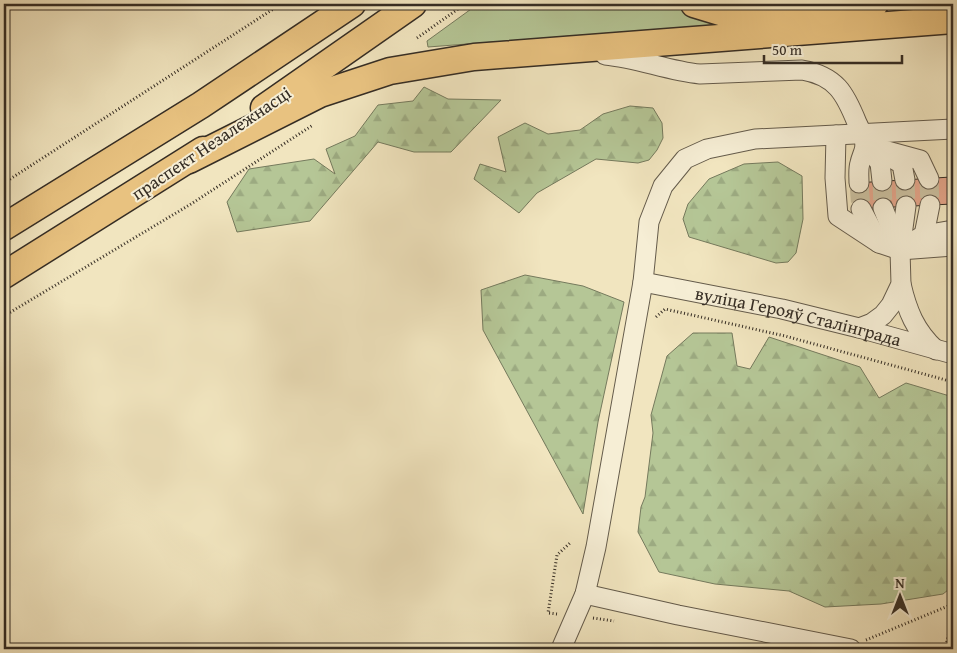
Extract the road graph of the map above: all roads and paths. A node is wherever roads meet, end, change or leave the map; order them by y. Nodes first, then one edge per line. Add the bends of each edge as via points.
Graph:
1 (281, 4) edge
2 (351, 4) edge
3 (413, 4) edge
4 (465, 4) edge
5 (694, 4) edge
6 (875, 4) edge
7 (953, 20) edge
8 (417, 38) dead end
9 (559, 51) junction
10 (313, 124) dead end
11 (953, 129) edge
12 (836, 135) junction
13 (864, 139) junction
14 (189, 160) junction
15 (929, 179) tunnel mouth
16 (905, 180) tunnel mouth
17 (882, 181) tunnel mouth
18 (4, 183) edge
19 (859, 183) tunnel mouth
20 (930, 205) tunnel mouth
21 (906, 206) tunnel mouth
22 (883, 208) tunnel mouth
23 (861, 209) tunnel mouth
24 (4, 227) edge
25 (953, 230) edge
26 (924, 235) junction
27 (879, 244) junction
28 (953, 246) edge
29 (900, 250) junction
30 (4, 275) edge
31 (643, 282) junction
32 (901, 284) junction
33 (4, 316) edge
34 (656, 318) dead end
35 (860, 328) junction
36 (945, 352) edge
37 (953, 382) edge
38 (585, 594) junction
39 (953, 604) edge
40 (953, 616) edge
41 (857, 646) edge
42 (561, 649) edge
43 (945, 649) edge

1 - 18 path
2 - 24 highway, праспект Незалежнасці via 201,105
3 - 14 highway, праспект Незалежнасці
4 - 8 path
5 - 6 highway via 727,14
7 - 9 highway
9 - 13 street via 625,57 686,73 816,72 828,78 846,97
9 - 14 highway via 474,57 390,71 320,94
10 - 33 path via 191,204
11 - 13 street
12 - 13 street
12 - 27 street via 838,216
12 - 31 street via 756,139 707,149 685,159 663,186 649,222
13 - 15 street via 920,160
13 - 16 street via 902,164
13 - 17 street via 880,163
13 - 19 street
14 - 30 highway, праспект Незалежнасці
20 - 26 street
21 - 29 street
22 - 29 street
23 - 27 street
25 - 26 street
26 - 29 street
27 - 29 street
28 - 29 street
29 - 32 street
31 - 35 street, вуліца Герояў Сталінграда
31 - 38 street
32 - 35 street via 883,315
32 - 36 street via 905,304 916,327
34 - 37 path via 665,310 785,336
35 - 36 street, вуліца Герояў Сталінграда
38 - 41 street via 678,615
38 - 42 street
39 - 41 path
40 - 43 path

